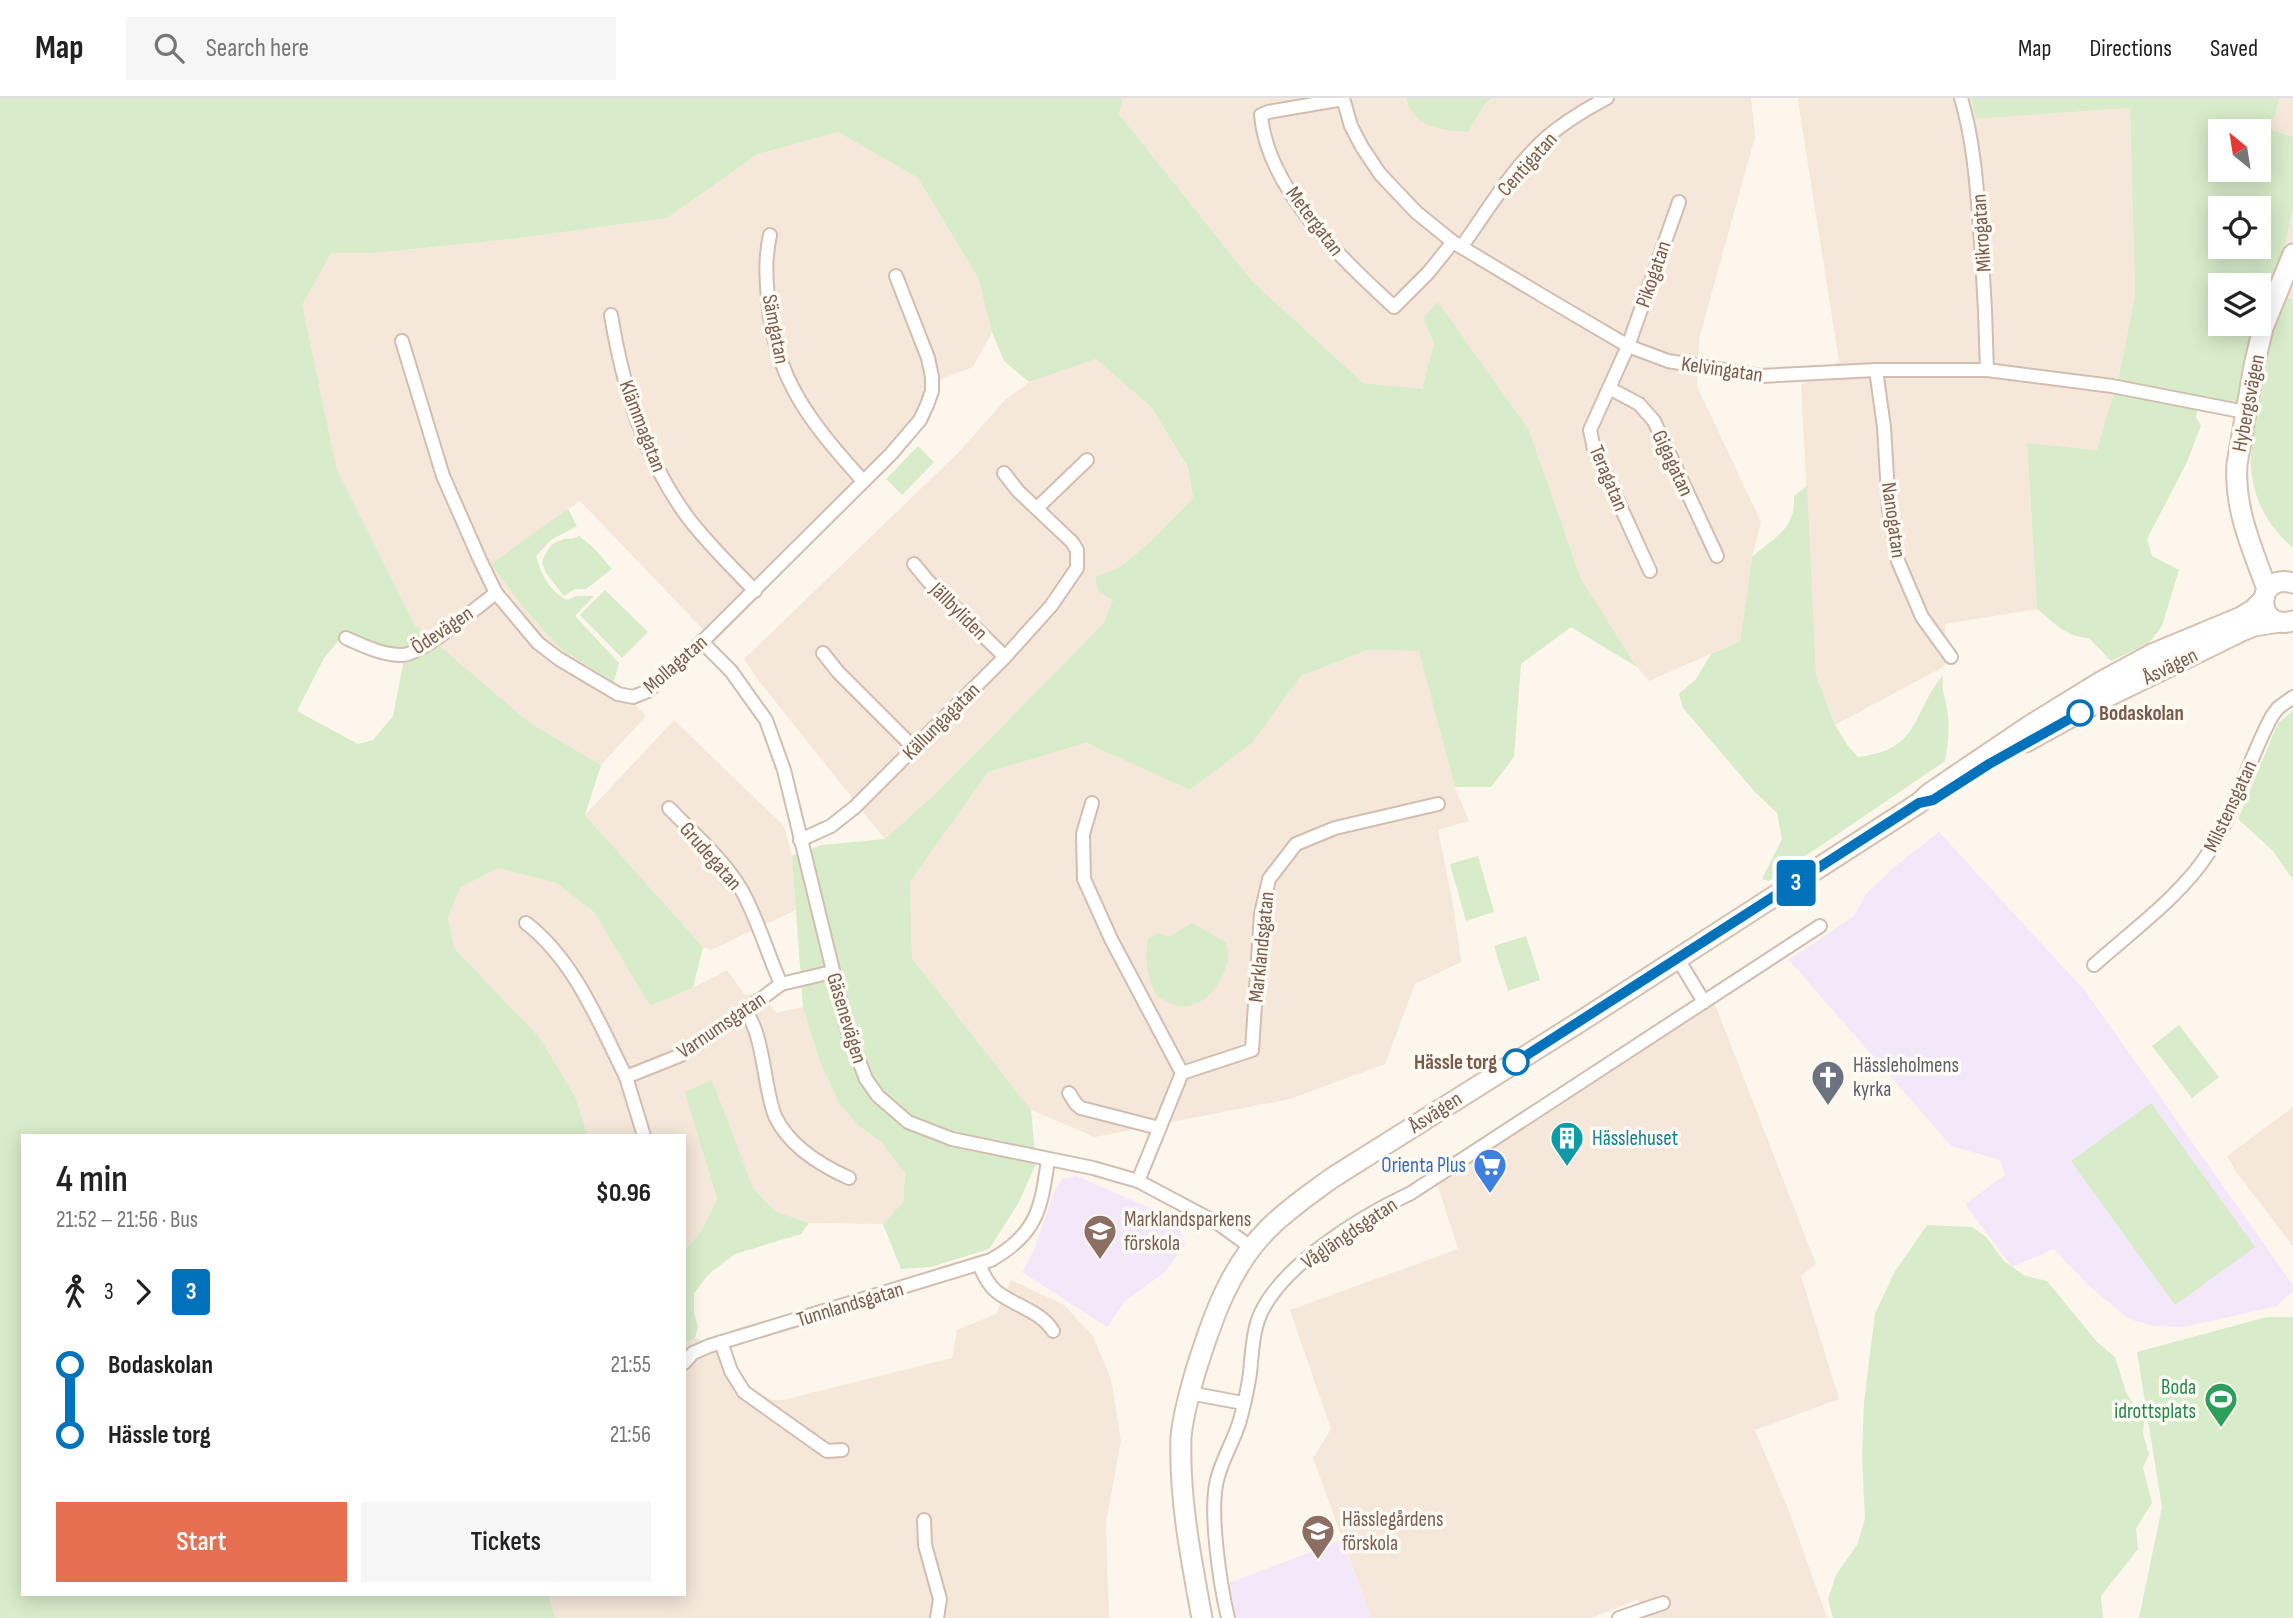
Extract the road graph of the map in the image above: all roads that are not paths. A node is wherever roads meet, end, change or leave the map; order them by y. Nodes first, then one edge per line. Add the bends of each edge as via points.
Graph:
1 (1607, 98) edge
2 (1961, 98) edge
3 (1343, 99) edge
4 (1679, 202) dead end
5 (770, 235) dead end
6 (1458, 244) junction
7 (2293, 254) edge
8 (896, 276) dead end
9 (611, 315) dead end
10 (402, 341) dead end
11 (1628, 346) junction
12 (1876, 370) junction
13 (1987, 370) junction
14 (1609, 387) junction
15 (2245, 412) junction
16 (1087, 460) dead end
17 (1004, 473) dead end
18 (863, 481) junction
19 (1037, 508) junction
20 (2256, 554) junction
21 (1717, 556) dead end
22 (914, 564) dead end
23 (1650, 571) dead end
24 (2290, 582) edge
25 (755, 591) junction
26 (496, 593) junction
27 (2265, 594) junction
28 (2289, 622) edge
29 (346, 638) dead end
30 (702, 642) junction
31 (823, 653) dead end
32 (1005, 657) junction
33 (1951, 657) dead end
34 (2293, 697) edge
35 (914, 748) junction
36 (1092, 803) dead end
37 (1919, 803) junction
38 (1438, 804) dead end
39 (669, 808) dead end
40 (800, 840) junction
41 (526, 923) dead end
42 (1820, 926) dead end
43 (1678, 959) junction
44 (2094, 965) dead end
45 (832, 972) junction
46 (781, 984) junction
47 (1704, 1002) junction
48 (746, 1011) junction
49 (1182, 1073) junction
50 (626, 1077) junction
51 (1069, 1093) dead end
52 (1159, 1128) junction
53 (643, 1134) edge
54 (1048, 1160) junction
55 (849, 1178) dead end
56 (1138, 1181) junction
57 (1252, 1248) junction
58 (979, 1264) junction
59 (1053, 1331) dead end
60 (721, 1342) junction
61 (686, 1359) edge
62 (1189, 1393) junction
63 (1243, 1403) junction
64 (842, 1450) dead end
65 (923, 1520) dead end
66 (1663, 1603) dead end
67 (937, 1618) edge
68 (1202, 1618) edge
69 (1228, 1618) edge
70 (1619, 1618) edge

1 - 6 street, Centigatan via 1546,138
2 - 13 street, Mikrogatan via 1977,183
3 - 6 street, Kelvingatan via 1351,126 1380,174 1405,202
3 - 6 street, Metergatan via 1261,116 1271,156 1311,222 1349,266 1394,307
4 - 11 street, Pikogatan
5 - 18 street, Sämgatan via 765,260 769,322 782,368 824,437
6 - 11 street, Kelvingatan
7 - 15 street, Hybergsvägen via 2263,328
8 - 18 street, Mollagatan via 928,358 932,391 920,420
9 - 25 street, Klämmagatan via 618,358 659,473 709,543
10 - 26 street, Mollagatan via 443,476
11 - 12 street, Kelvingatan via 1668,361 1749,375
11 - 14 street, Teragatan
12 - 13 street, Kelvingatan
12 - 33 street, Nanogatan via 1898,561 1922,617
13 - 15 street, Kelvingatan via 2112,386
14 - 21 street, Gigagatan via 1639,404 1654,421
14 - 23 street, Teragatan via 1590,430 1594,449
15 - 20 street, Hybergsvägen via 2236,490
16 - 19 street
17 - 19 street
18 - 25 street, Mollagatan
19 - 32 street, Källungagatan via 1072,542 1077,568
20 - 24 street, Hybergsvägen
20 - 27 street, Hybergsvägen
22 - 32 street, Jällbyliden
24 - 27 street, Åsvägen via 2274,583
25 - 30 street, Mollagatan
26 - 29 street, Ödevägen via 425,647 405,655 373,651
26 - 30 street, Mollagatan via 538,643 618,694 648,691
27 - 28 street, Hybergsvägen via 2270,617
27 - 37 street, Åsvägen via 2241,617 2152,654 2072,698
28 - 37 street, Åsvägen via 2254,626 2109,696 1933,800
30 - 40 street, Gäsenevägen via 731,671 766,720 784,770
31 - 35 street
32 - 35 street, Källungagatan
34 - 44 street, Milstensgatan via 2272,716 2217,840 2200,864
35 - 40 street, Källungagatan via 842,818
36 - 49 street via 1083,834 1084,879
37 - 43 street, Åsvägen
38 - 49 street, Marklandsgatan via 1335,828 1296,844 1269,879 1261,914 1252,1050
39 - 46 street, Grudegatan via 739,886
40 - 45 street, Gäsenevägen
41 - 50 street via 561,956
42 - 47 street, Våglängdsgatan
43 - 47 street
43 - 57 street, Åsvägen via 1332,1178 1281,1217
45 - 46 street, Varnumsgatan
45 - 54 street, Gäsenevägen via 866,1079 894,1111 908,1122 952,1139
46 - 48 street, Varnumsgatan
47 - 63 street, Våglängdsgatan via 1303,1262 1266,1301 1253,1338
48 - 50 street, Varnumsgatan via 681,1055
48 - 55 street via 760,1048 775,1116 794,1143
49 - 52 street
50 - 53 street
51 - 52 street via 1081,1108
52 - 56 street
54 - 56 street, Gäsenevägen
54 - 58 street, Tunnlandsgatan via 1032,1224 1014,1246
56 - 57 street, Gäsenevägen via 1219,1224
57 - 62 street, Åsvägen via 1216,1309
58 - 59 street via 996,1292 1048,1322
58 - 60 street, Tunnlandsgatan
60 - 61 street, Tunnlandsgatan
60 - 64 street via 744,1392 827,1451
62 - 63 street
62 - 68 street, Åsvägen via 1181,1438 1182,1477
63 - 69 street, Våglängdsgatan via 1213,1504
65 - 67 street via 940,1599
66 - 70 street

